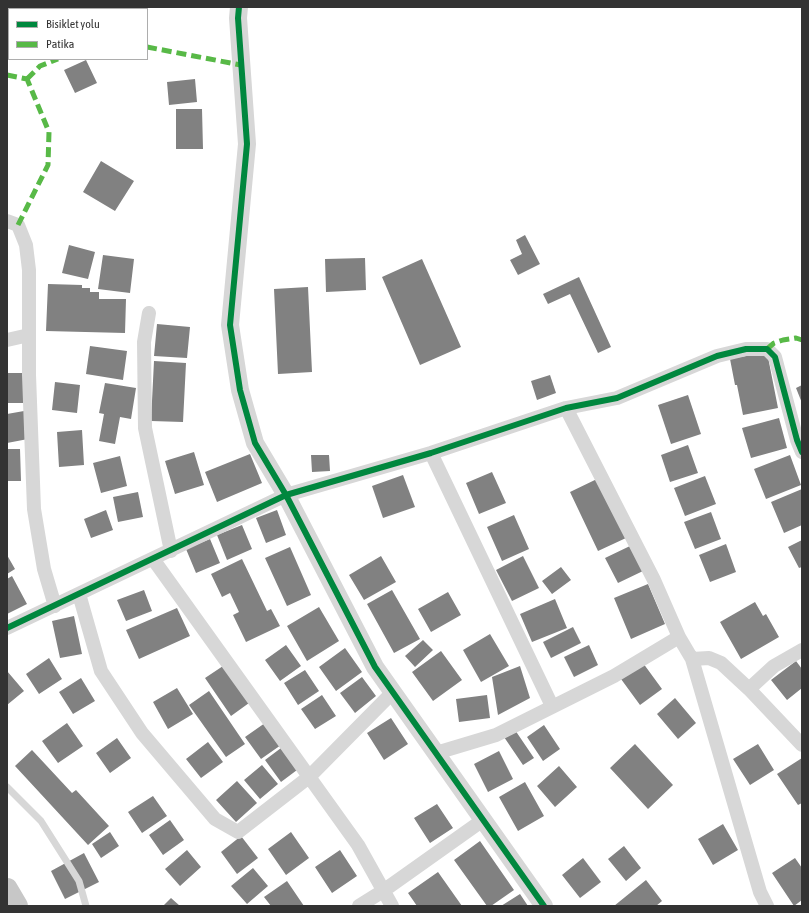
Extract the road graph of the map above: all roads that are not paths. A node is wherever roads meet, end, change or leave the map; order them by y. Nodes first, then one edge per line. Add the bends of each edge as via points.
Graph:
1 (238, 7) edge
2 (7, 221) edge
3 (149, 313) dead end
4 (29, 335) junction
5 (7, 340) edge
6 (566, 408) junction
7 (802, 452) edge
8 (431, 453) junction
9 (286, 495) junction
10 (171, 550) junction
11 (153, 559) junction
12 (79, 594) junction
13 (55, 606) junction
14 (7, 628) edge
15 (679, 637) junction
16 (802, 650) edge
17 (692, 659) junction
18 (749, 689) junction
19 (392, 692) junction
20 (552, 706) junction
21 (802, 745) edge
22 (436, 753) junction
23 (309, 776) junction
24 (7, 787) edge
25 (483, 820) junction
26 (7, 889) edge
27 (383, 891) junction
28 (17, 906) edge
29 (86, 906) edge
30 (359, 906) edge
31 (392, 906) edge
32 (544, 906) edge
33 (767, 906) edge

1 - 9 street via 247,144 230,325 240,390 255,443
2 - 4 street via 18,225 26,245 29,270
3 - 10 street via 144,342 145,428
4 - 5 street
4 - 13 street via 34,509 44,569
6 - 7 street via 617,398 717,356 746,349 767,349 775,357
6 - 8 street
6 - 15 street via 654,580
8 - 9 street
8 - 20 street
9 - 10 street
9 - 19 street via 375,667
10 - 11 street
11 - 12 street
11 - 23 street
12 - 13 street
12 - 23 street via 101,671 142,733 215,820 238,832
13 - 14 street
15 - 17 street
15 - 20 street via 614,676
16 - 18 street via 774,666
17 - 18 street via 709,658 721,663
17 - 33 street via 760,892
18 - 21 street
19 - 22 street
19 - 23 street
20 - 22 street via 496,735
22 - 25 street
23 - 27 street via 358,845
24 - 29 lane via 41,821 79,881
25 - 27 street
25 - 32 street
26 - 28 highway
27 - 30 street
27 - 31 street

